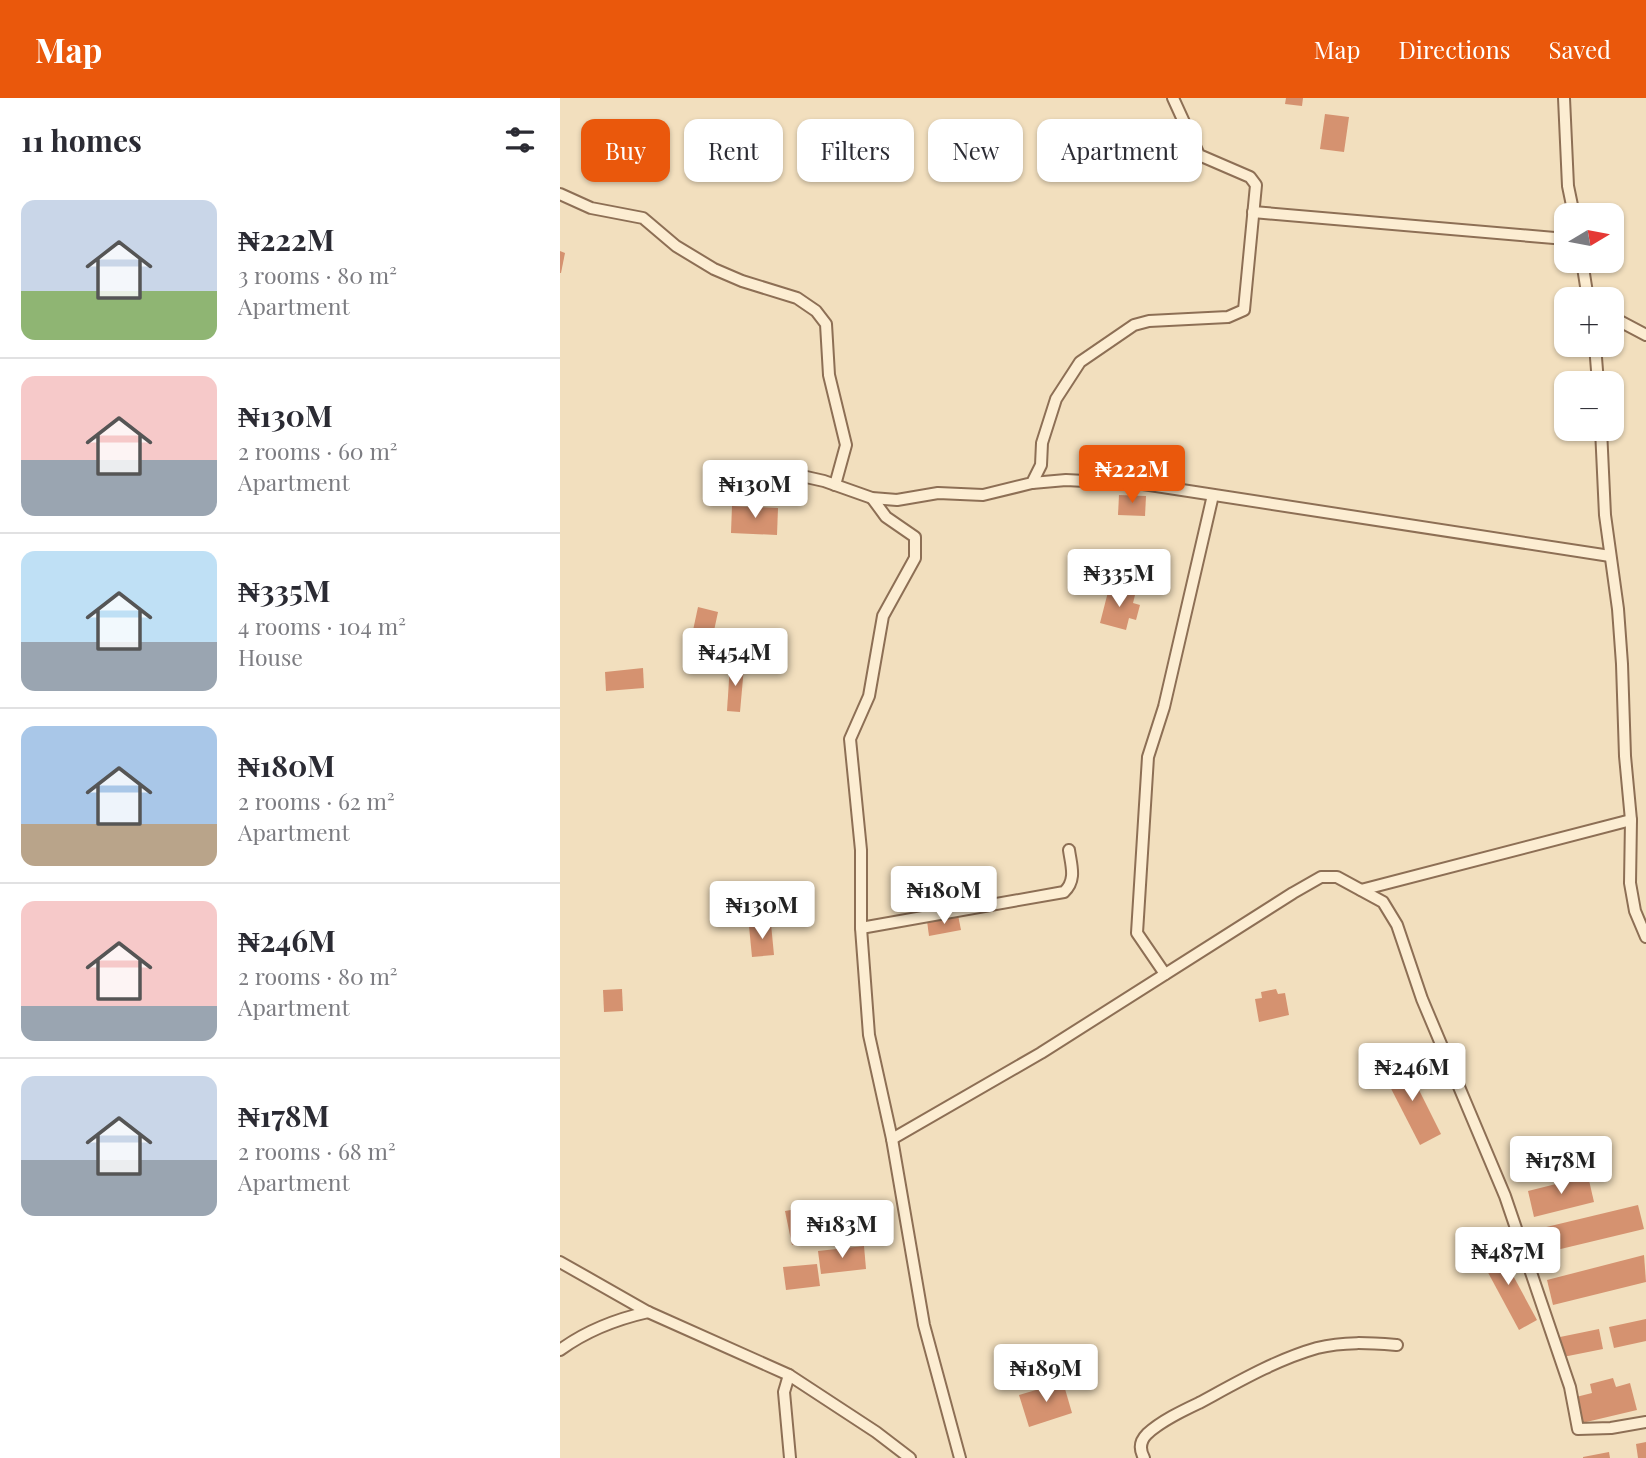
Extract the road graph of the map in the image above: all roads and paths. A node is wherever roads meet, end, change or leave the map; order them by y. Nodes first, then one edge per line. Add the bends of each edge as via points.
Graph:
1 (1172, 98) edge
2 (1564, 98) edge
3 (560, 194) edge
4 (1572, 203) edge
5 (1254, 212) junction
6 (1554, 238) edge
7 (1624, 323) edge
8 (1646, 335) edge
9 (1602, 441) edge
10 (785, 472) dead end
11 (1032, 484) junction
12 (835, 485) junction
13 (1213, 495) junction
14 (872, 498) junction
15 (897, 500) junction
16 (886, 517) junction
17 (1610, 556) junction
18 (1631, 820) junction
19 (1069, 850) dead end
20 (1361, 890) junction
21 (861, 928) junction
22 (1646, 937) edge
23 (1165, 974) junction
24 (892, 1139) junction
25 (560, 1262) edge
26 (648, 1312) junction
27 (1398, 1345) dead end
28 (560, 1350) edge
29 (789, 1375) junction
30 (1646, 1422) edge
31 (790, 1458) edge
32 (910, 1458) edge
33 (960, 1458) edge
34 (1144, 1458) edge

1 - 5 street via 1199,155 1250,177 1256,185
2 - 4 street
3 - 12 street via 590,208 643,218 714,269 797,298 816,311 826,324 829,374 846,444
5 - 6 street
5 - 11 street via 1244,310 1228,317 1134,325 1080,362 1056,399
7 - 8 street
9 - 17 street
10 - 12 street
11 - 13 street via 1066,480 1143,484
11 - 15 street via 984,495 938,493
12 - 14 street
13 - 17 street
13 - 23 street via 1148,757 1137,933
14 - 15 street
14 - 16 street
15 - 16 street
16 - 21 street via 915,537 915,558 883,616 870,696 850,739 861,850
17 - 18 street via 1618,609
18 - 20 street
18 - 22 street via 1630,883
19 - 21 street via 1073,878 1064,892
20 - 23 street via 1337,877 1321,877
20 - 30 street via 1383,902 1397,925 1422,999 1505,1196 1570,1387 1578,1429
21 - 24 street via 869,1035
23 - 24 street
24 - 33 street via 924,1325
25 - 26 street
26 - 28 street via 577,1338
26 - 29 street
27 - 34 street via 1347,1342 1315,1348 1258,1371 1147,1434 1140,1448
29 - 31 street via 784,1392
29 - 32 street

